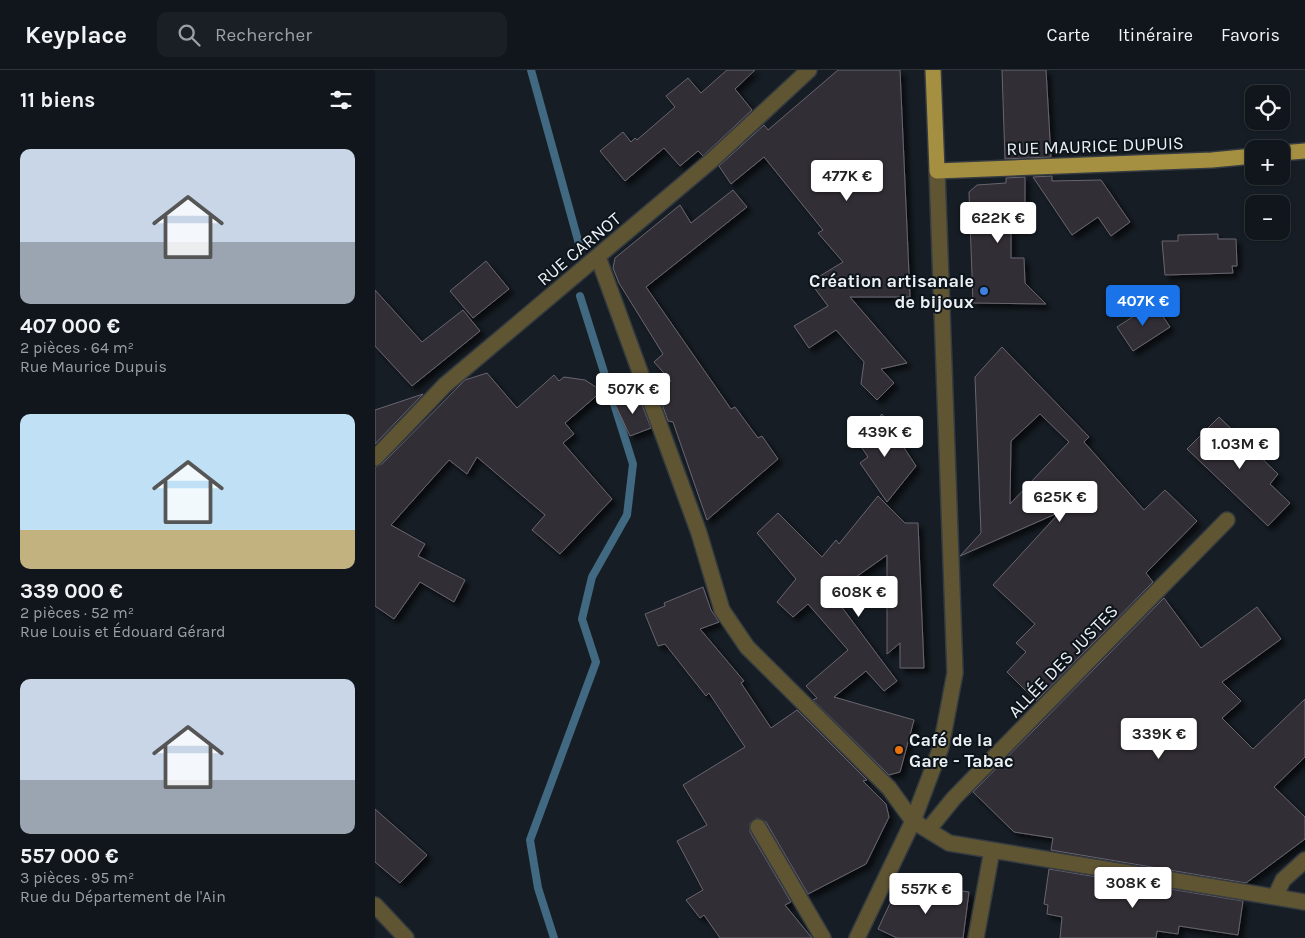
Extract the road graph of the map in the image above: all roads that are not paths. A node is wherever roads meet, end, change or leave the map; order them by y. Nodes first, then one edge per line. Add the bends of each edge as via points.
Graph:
1 (809, 70) edge
2 (933, 70) edge
3 (1305, 151) edge
4 (1290, 152) edge
5 (1245, 157) edge
6 (937, 171) junction
7 (598, 257) junction
8 (375, 458) edge
9 (1227, 520) dead end
10 (913, 821) junction
11 (758, 827) dead end
12 (928, 830) junction
13 (992, 850) junction
14 (1305, 860) edge
15 (1275, 897) junction
16 (1305, 902) edge
17 (375, 905) edge
18 (406, 938) edge
19 (823, 938) edge
20 (857, 938) edge
21 (976, 938) edge

1 - 7 street, RUE CARNOT via 712,160
2 - 6 main road
3 - 4 main road
5 - 6 main road, RUE MAURICE DUPUIS
6 - 10 street via 955,673 941,747
7 - 8 street, RUE CARNOT via 445,385
7 - 10 street via 699,533 723,610 747,647 889,788
9 - 12 street, ALLÉE DES JUSTES via 954,798
10 - 12 street
10 - 20 street
11 - 19 street
12 - 13 street via 949,843
13 - 15 street
13 - 21 street
14 - 15 street via 1283,880
15 - 16 street
17 - 18 street

